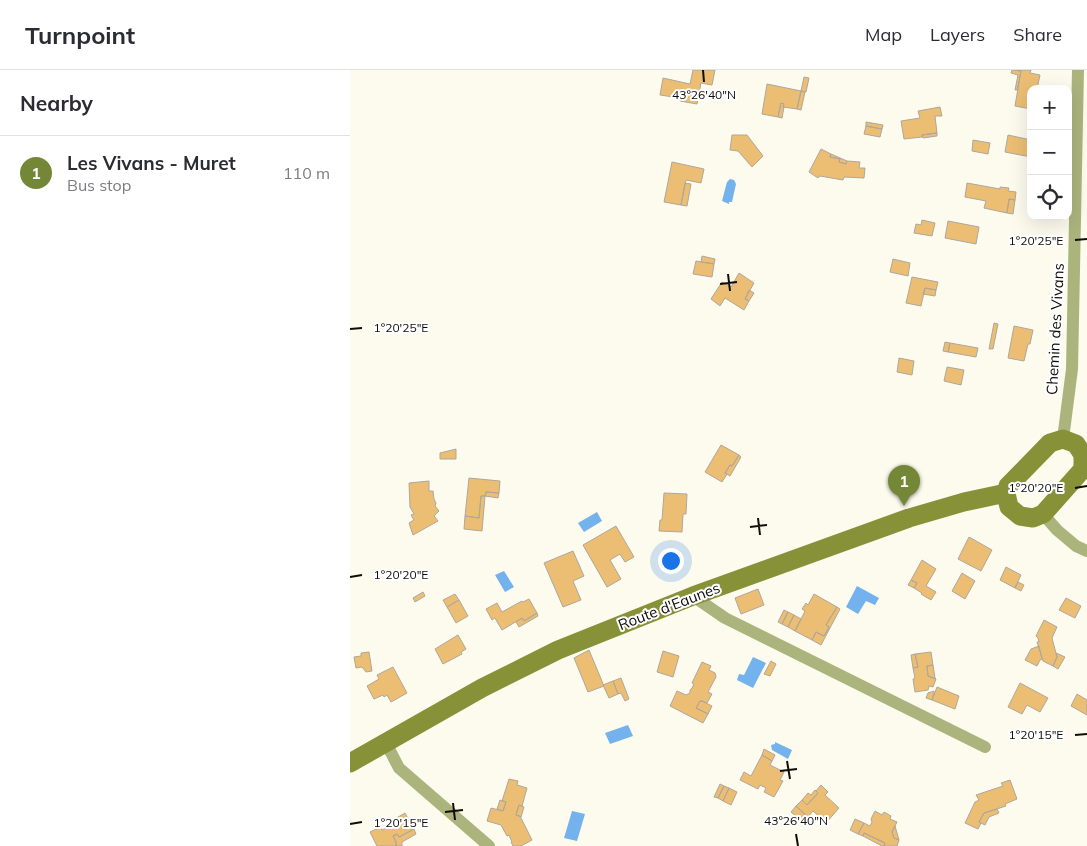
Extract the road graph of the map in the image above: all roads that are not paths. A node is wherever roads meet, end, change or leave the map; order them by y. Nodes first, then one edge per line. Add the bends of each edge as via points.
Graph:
1 (1078, 70) edge
2 (1063, 439) junction
3 (1085, 455) edge
4 (1006, 493) junction
5 (1043, 514) junction
6 (1087, 551) edge
7 (693, 596) junction
8 (386, 743) junction
9 (985, 747) dead end
10 (350, 763) edge
11 (489, 846) edge

1 - 2 street, Chemin des Vivans via 1072,368
2 - 3 main road via 1076,444
2 - 4 main road via 1050,443 1008,486
3 - 5 main road via 1083,469
4 - 5 main road via 1009,507 1020,516 1033,518
4 - 7 main road, Route d'Eaunes via 909,518
5 - 6 street via 1076,546
7 - 8 main road, Route d'Eaunes via 558,650 482,688
7 - 9 street via 724,618
8 - 10 main road, Route d'Eaunes
8 - 11 street via 399,768

